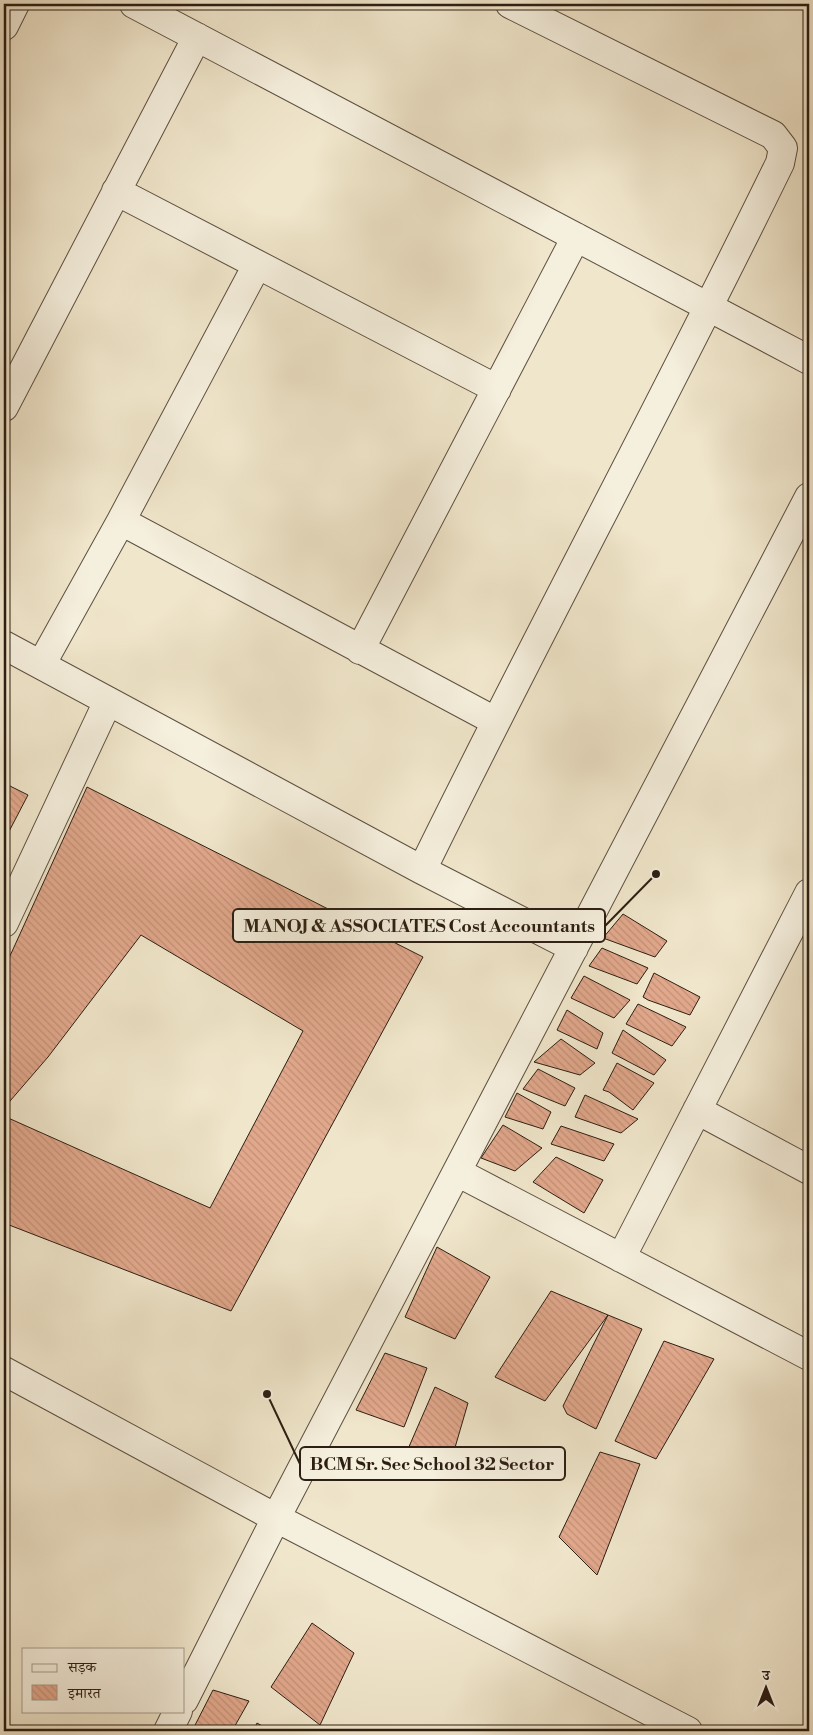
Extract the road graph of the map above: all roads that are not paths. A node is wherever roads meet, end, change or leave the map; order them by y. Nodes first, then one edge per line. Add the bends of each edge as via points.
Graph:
1 (15, 4) edge
2 (134, 4) edge
3 (510, 4) edge
4 (4, 26) edge
5 (197, 37) junction
6 (116, 191) junction
7 (576, 237) junction
8 (257, 265) junction
9 (710, 308) junction
10 (809, 360) edge
11 (497, 389) junction
12 (4, 408) edge
13 (809, 497) edge
14 (121, 521) junction
15 (4, 645) edge
16 (360, 650) junction
17 (41, 664) junction
18 (108, 701) junction
19 (495, 721) junction
20 (422, 870) junction
21 (809, 893) edge
22 (4, 924) edge
23 (574, 948) junction
24 (697, 1110) junction
25 (809, 1170) edge
26 (457, 1172) junction
27 (621, 1258) junction
28 (809, 1356) edge
29 (4, 1371) edge
30 (276, 1518) junction
31 (185, 1698) edge
32 (178, 1712) edge
33 (168, 1731) edge
34 (688, 1731) edge

1 - 4 street
2 - 5 street
3 - 9 street via 773,135 783,148 780,163
5 - 6 street
5 - 7 street
6 - 8 street
6 - 12 street
7 - 9 street
7 - 11 street
8 - 11 street
8 - 14 street
9 - 10 street
9 - 19 street
11 - 16 street
13 - 23 street
14 - 16 street
14 - 17 street
15 - 17 street
16 - 19 street
17 - 18 street
18 - 20 street
18 - 22 street
19 - 20 street
20 - 23 street
21 - 24 street
23 - 26 street
24 - 25 street
24 - 27 street
26 - 27 street
26 - 30 street
27 - 28 street
29 - 30 street
30 - 31 street
30 - 34 street
32 - 33 street

